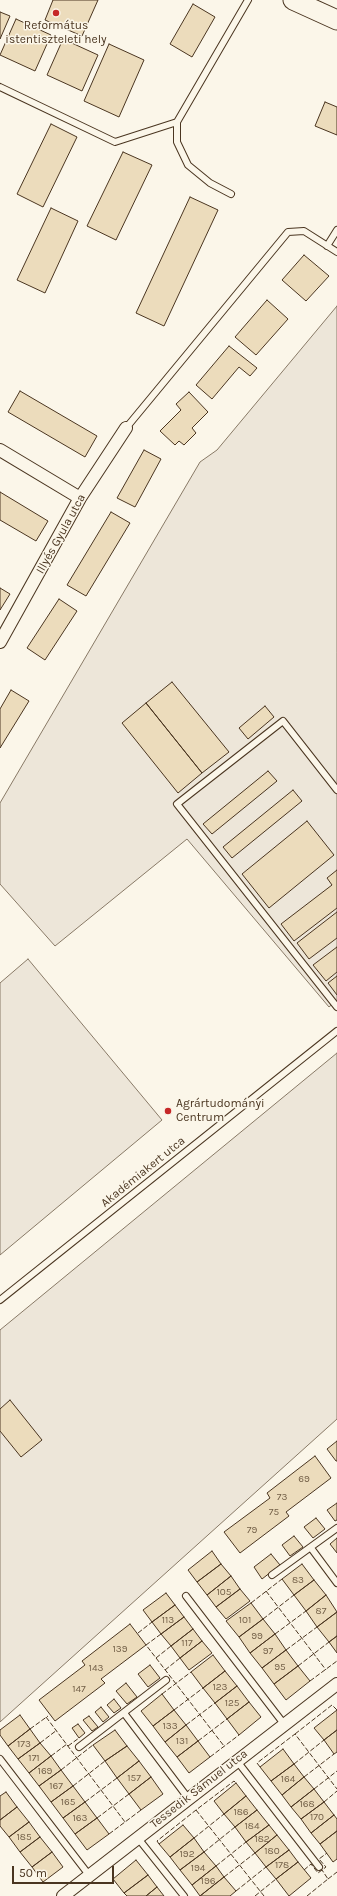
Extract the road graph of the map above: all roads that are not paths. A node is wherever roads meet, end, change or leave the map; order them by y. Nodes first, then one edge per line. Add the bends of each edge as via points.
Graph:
1 (248, 0) edge
2 (293, 0) edge
3 (337, 20) edge
4 (0, 87) edge
5 (177, 122) junction
6 (231, 194) dead end
7 (337, 230) edge
8 (327, 246) junction
9 (337, 252) edge
10 (126, 428) joint
11 (0, 450) edge
12 (80, 498) junction
13 (0, 642) edge
14 (337, 790) edge
15 (337, 1007) edge
16 (337, 1031) edge
17 (0, 1300) edge
18 (337, 1528) edge
19 (311, 1548) junction
20 (272, 1575) dead end
21 (337, 1583) edge
22 (186, 1596) dead end
23 (166, 1680) dead end
24 (337, 1685) edge
25 (124, 1713) junction
26 (284, 1724) junction
27 (79, 1747) dead end
28 (0, 1759) edge
29 (236, 1761) junction
30 (188, 1798) junction
31 (137, 1837) junction
32 (318, 1867) dead end
33 (89, 1875) junction
34 (63, 1896) edge
35 (184, 1896) edge

1 - 5 lane
2 - 3 main road
4 - 5 lane via 115,142
5 - 6 lane via 178,142 188,165 210,183
7 - 8 lane
8 - 9 lane
8 - 10 lane via 304,231 288,232
10 - 12 street, Illyés Gyula utca
11 - 12 street
12 - 13 street, Illyés Gyula utca
14 - 15 lane via 283,721 177,804
16 - 17 lane, Akadémiakert utca
18 - 19 lane
19 - 20 lane
19 - 21 lane
22 - 26 lane
23 - 25 lane
24 - 26 street, Tessedik Sámuel utca
25 - 27 lane
25 - 30 lane
26 - 29 street, Tessedik Sámuel utca
28 - 33 lane
29 - 30 street, Tessedik Sámuel utca
29 - 32 lane
30 - 31 street, Tessedik Sámuel utca
31 - 33 street, Tessedik Sámuel utca
31 - 35 lane
33 - 34 street, Tessedik Sámuel utca

